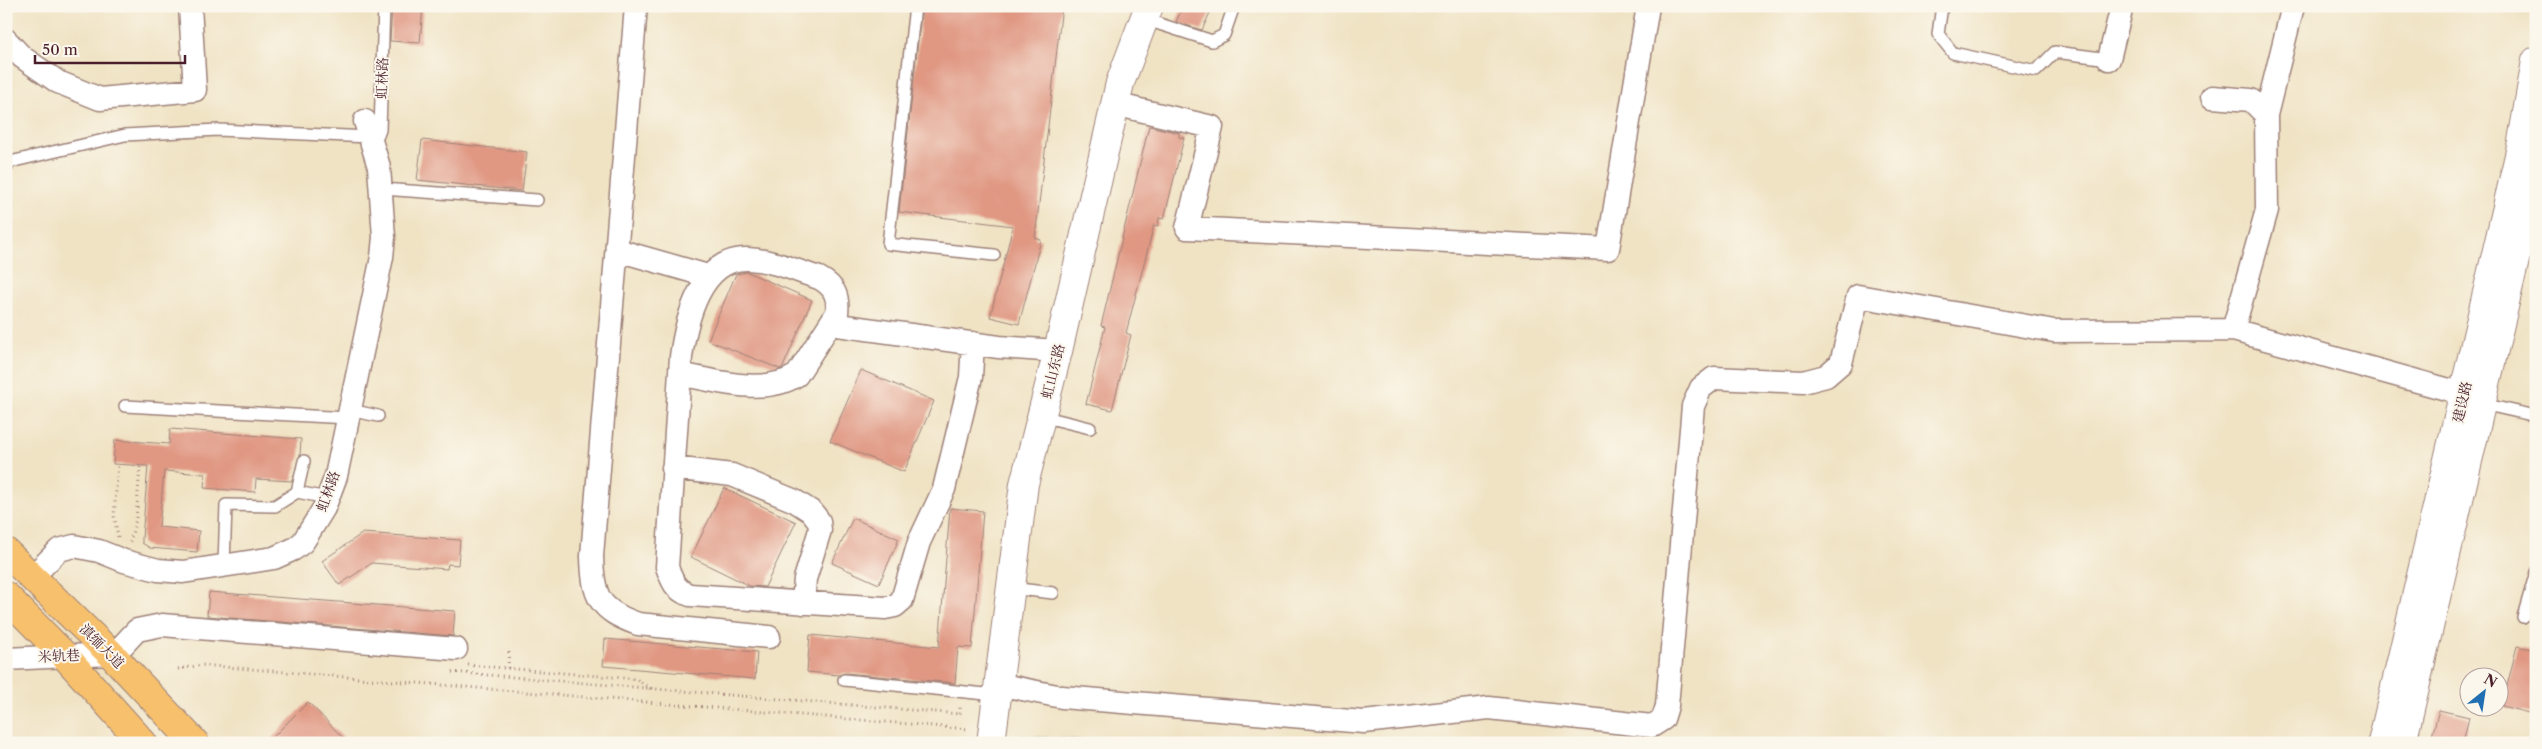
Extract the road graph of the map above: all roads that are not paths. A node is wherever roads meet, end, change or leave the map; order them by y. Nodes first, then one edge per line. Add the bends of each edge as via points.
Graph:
1 (190, 6) edge
2 (384, 6) edge
3 (636, 6) edge
4 (915, 6) edge
5 (1234, 6) edge
6 (1648, 6) edge
7 (1942, 6) edge
8 (2122, 6) edge
9 (2293, 6) edge
10 (1147, 13) edge
11 (6, 40) edge
12 (2109, 59) joint
13 (2536, 60) edge
14 (2212, 97) dead end
15 (1114, 104) junction
16 (2266, 115) junction
17 (369, 136) junction
18 (6, 169) edge
19 (2536, 170) edge
20 (382, 189) junction
21 (537, 200) dead end
22 (618, 250) junction
23 (994, 255) dead end
24 (708, 276) junction
25 (830, 324) junction
26 (2233, 330) junction
27 (973, 343) junction
28 (1058, 352) junction
29 (680, 374) junction
30 (2473, 399) junction
31 (125, 406) dead end
32 (349, 414) junction
33 (378, 416) dead end
34 (1041, 416) junction
35 (2536, 416) edge
36 (1090, 428) dead end
37 (304, 461) dead end
38 (673, 468) junction
39 (297, 492) junction
40 (327, 498) junction
41 (6, 552) edge
42 (224, 565) junction
43 (2536, 572) edge
44 (37, 582) junction
45 (1009, 588) junction
46 (1053, 593) dead end
47 (6, 596) edge
48 (803, 602) junction
49 (2522, 617) dead end
50 (769, 638) dead end
51 (117, 649) junction
52 (64, 655) junction
53 (459, 657) road end
54 (6, 659) edge
55 (844, 680) dead end
56 (996, 690) junction
57 (991, 737) edge
58 (143, 743) edge
59 (196, 743) edge
60 (2382, 743) edge
61 (2402, 743) edge

1 - 11 street via 195,90 100,99 58,82 22,57
2 - 17 lane, 虹林路 via 387,44 380,130
3 - 22 street
4 - 23 lane via 888,244
5 - 10 lane via 1224,35 1212,41
6 - 15 street via 1608,249 1187,228 1212,127
7 - 12 lane via 1938,34 1953,53 2036,71 2055,52
8 - 12 street
9 - 16 street
10 - 15 street, 虹山东路 via 1123,70
13 - 30 street, 建设路
14 - 16 street via 2250,100
15 - 28 street, 虹山东路
16 - 26 street via 2267,210
17 - 18 lane via 218,130 125,135 10,162
17 - 20 street, 虹林路
19 - 30 street, 建设路
20 - 21 lane
20 - 32 street, 虹林路 via 382,257
22 - 24 street
22 - 50 street via 592,556 593,583 601,602 618,617 638,624
24 - 25 street via 727,262 748,259 819,278 836,292 837,313
24 - 29 street via 690,317
25 - 27 street
25 - 29 street via 797,375 788,381 726,383
26 - 30 street
26 - 56 street via 2054,331 1858,296 1841,362 1826,376 1803,382 1714,378 1701,388 1693,406 1667,706 1663,719 1652,726 1489,708 1364,722
27 - 28 street
27 - 48 street via 970,377 944,489 919,542 902,600 885,608
28 - 34 street, 虹山东路
29 - 38 street
30 - 35 lane
30 - 60 street, 建设路
30 - 61 street, 建设路
31 - 32 lane
32 - 33 lane
32 - 40 street, 虹林路 via 336,476
34 - 36 lane
34 - 45 street, 虹山东路 via 1024,484
37 - 39 lane
38 - 48 street via 732,475 795,501 812,512 819,521 820,530 805,579
38 - 48 street via 666,567 674,585 690,596
39 - 40 lane
39 - 42 lane via 275,506 226,505
40 - 42 street, 虹林路 via 314,527 294,549 274,558
41 - 44 main road, 滇缅大道
42 - 44 street, 虹林路 via 183,572 158,570 74,546 59,550
43 - 49 lane
44 - 51 main road, 滇缅大道
45 - 46 lane
45 - 56 street, 虹山东路
47 - 52 main road
51 - 52 street, 米轨巷
51 - 53 street via 137,630 162,625
51 - 59 main road, 滇缅大道
52 - 54 street, 米轨巷
52 - 58 main road
55 - 56 lane
56 - 57 street, 虹山东路

